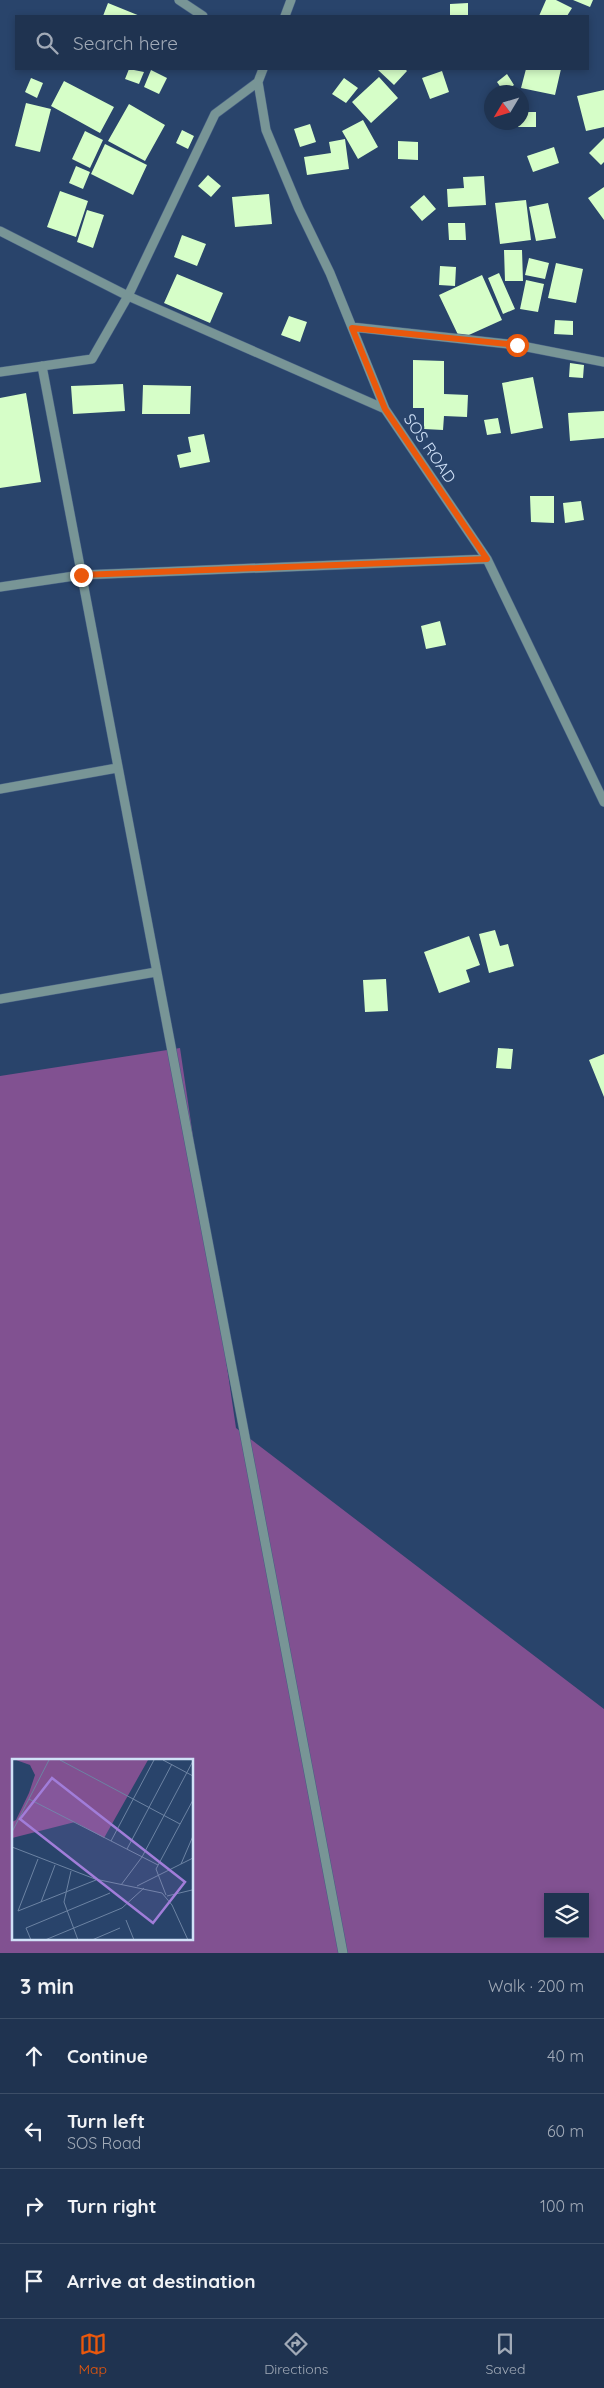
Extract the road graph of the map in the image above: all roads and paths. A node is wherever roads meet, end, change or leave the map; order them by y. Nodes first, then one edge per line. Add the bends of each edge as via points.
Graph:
1 (179, 0) edge
2 (291, 0) edge
3 (202, 15) edge
4 (285, 15) edge
5 (264, 70) edge
6 (258, 82) junction
7 (0, 231) edge
8 (128, 296) junction
9 (352, 328) junction
10 (604, 362) edge
11 (42, 366) junction
12 (0, 372) edge
13 (385, 409) junction
14 (487, 559) junction
15 (81, 575) junction
16 (0, 587) edge
17 (117, 768) junction
18 (0, 789) edge
19 (604, 802) edge
20 (156, 972) junction
21 (0, 999) edge
22 (343, 1953) edge

1 - 3 street
2 - 4 street
5 - 6 street
6 - 8 street via 215,114
6 - 9 street, SOS ROAD via 266,130
7 - 8 street
8 - 11 street via 92,358
8 - 13 street
9 - 10 street via 517,345
9 - 13 street, SOS ROAD
11 - 12 street
11 - 15 street
13 - 14 street, SOS ROAD
14 - 15 street
14 - 19 street, SOS ROAD
15 - 16 street
15 - 17 street
17 - 18 street
17 - 20 street
20 - 21 street
20 - 22 street

